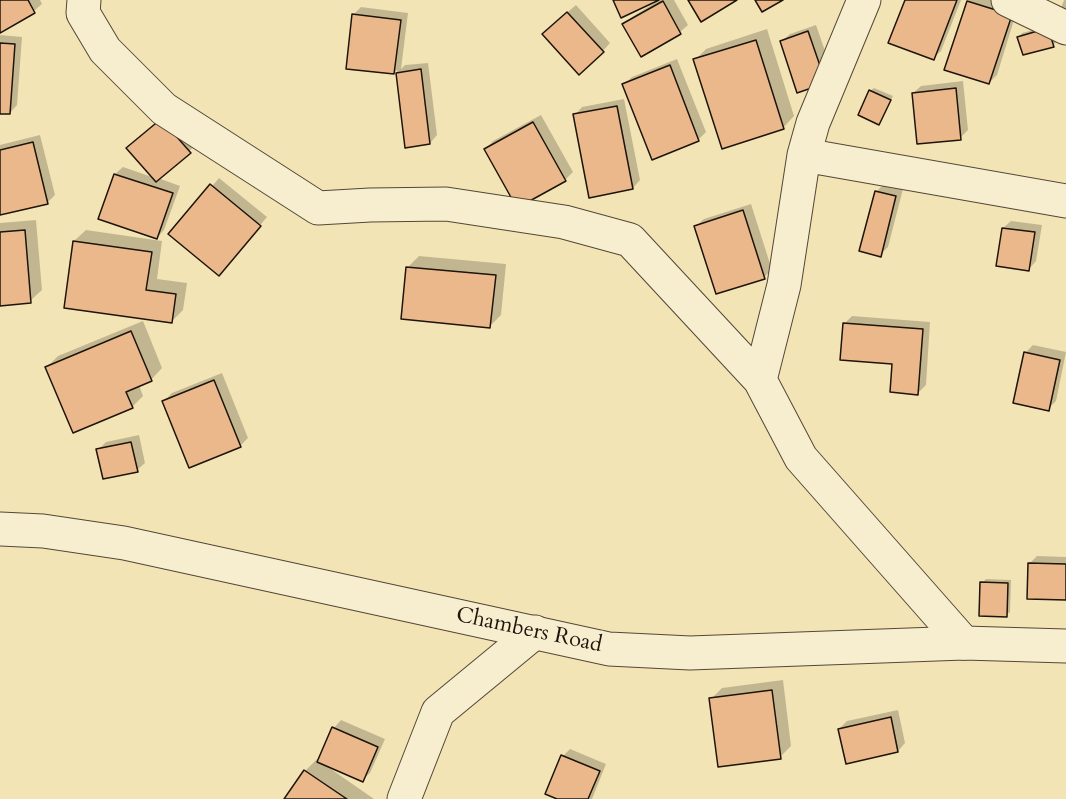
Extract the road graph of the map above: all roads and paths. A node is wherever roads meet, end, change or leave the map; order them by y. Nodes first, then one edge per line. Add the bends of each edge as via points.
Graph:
1 (864, 0) edge
2 (1008, 0) edge
3 (79, 4) edge
4 (1066, 28) edge
5 (804, 155) junction
6 (1066, 201) edge
7 (760, 380) junction
8 (0, 530) edge
9 (535, 632) junction
10 (964, 643) junction
11 (1066, 645) edge
12 (404, 799) edge

1 - 5 street via 813,123
2 - 4 street
3 - 7 street via 105,50 164,109 318,208 446,204 564,222 630,240
5 - 6 street
5 - 7 street via 784,285
7 - 10 street via 801,458
8 - 9 street, Chambers Road via 43,531 124,543
9 - 10 street, Chambers Road via 609,649 690,653
9 - 12 street via 438,712
10 - 11 street, Chambers Road

